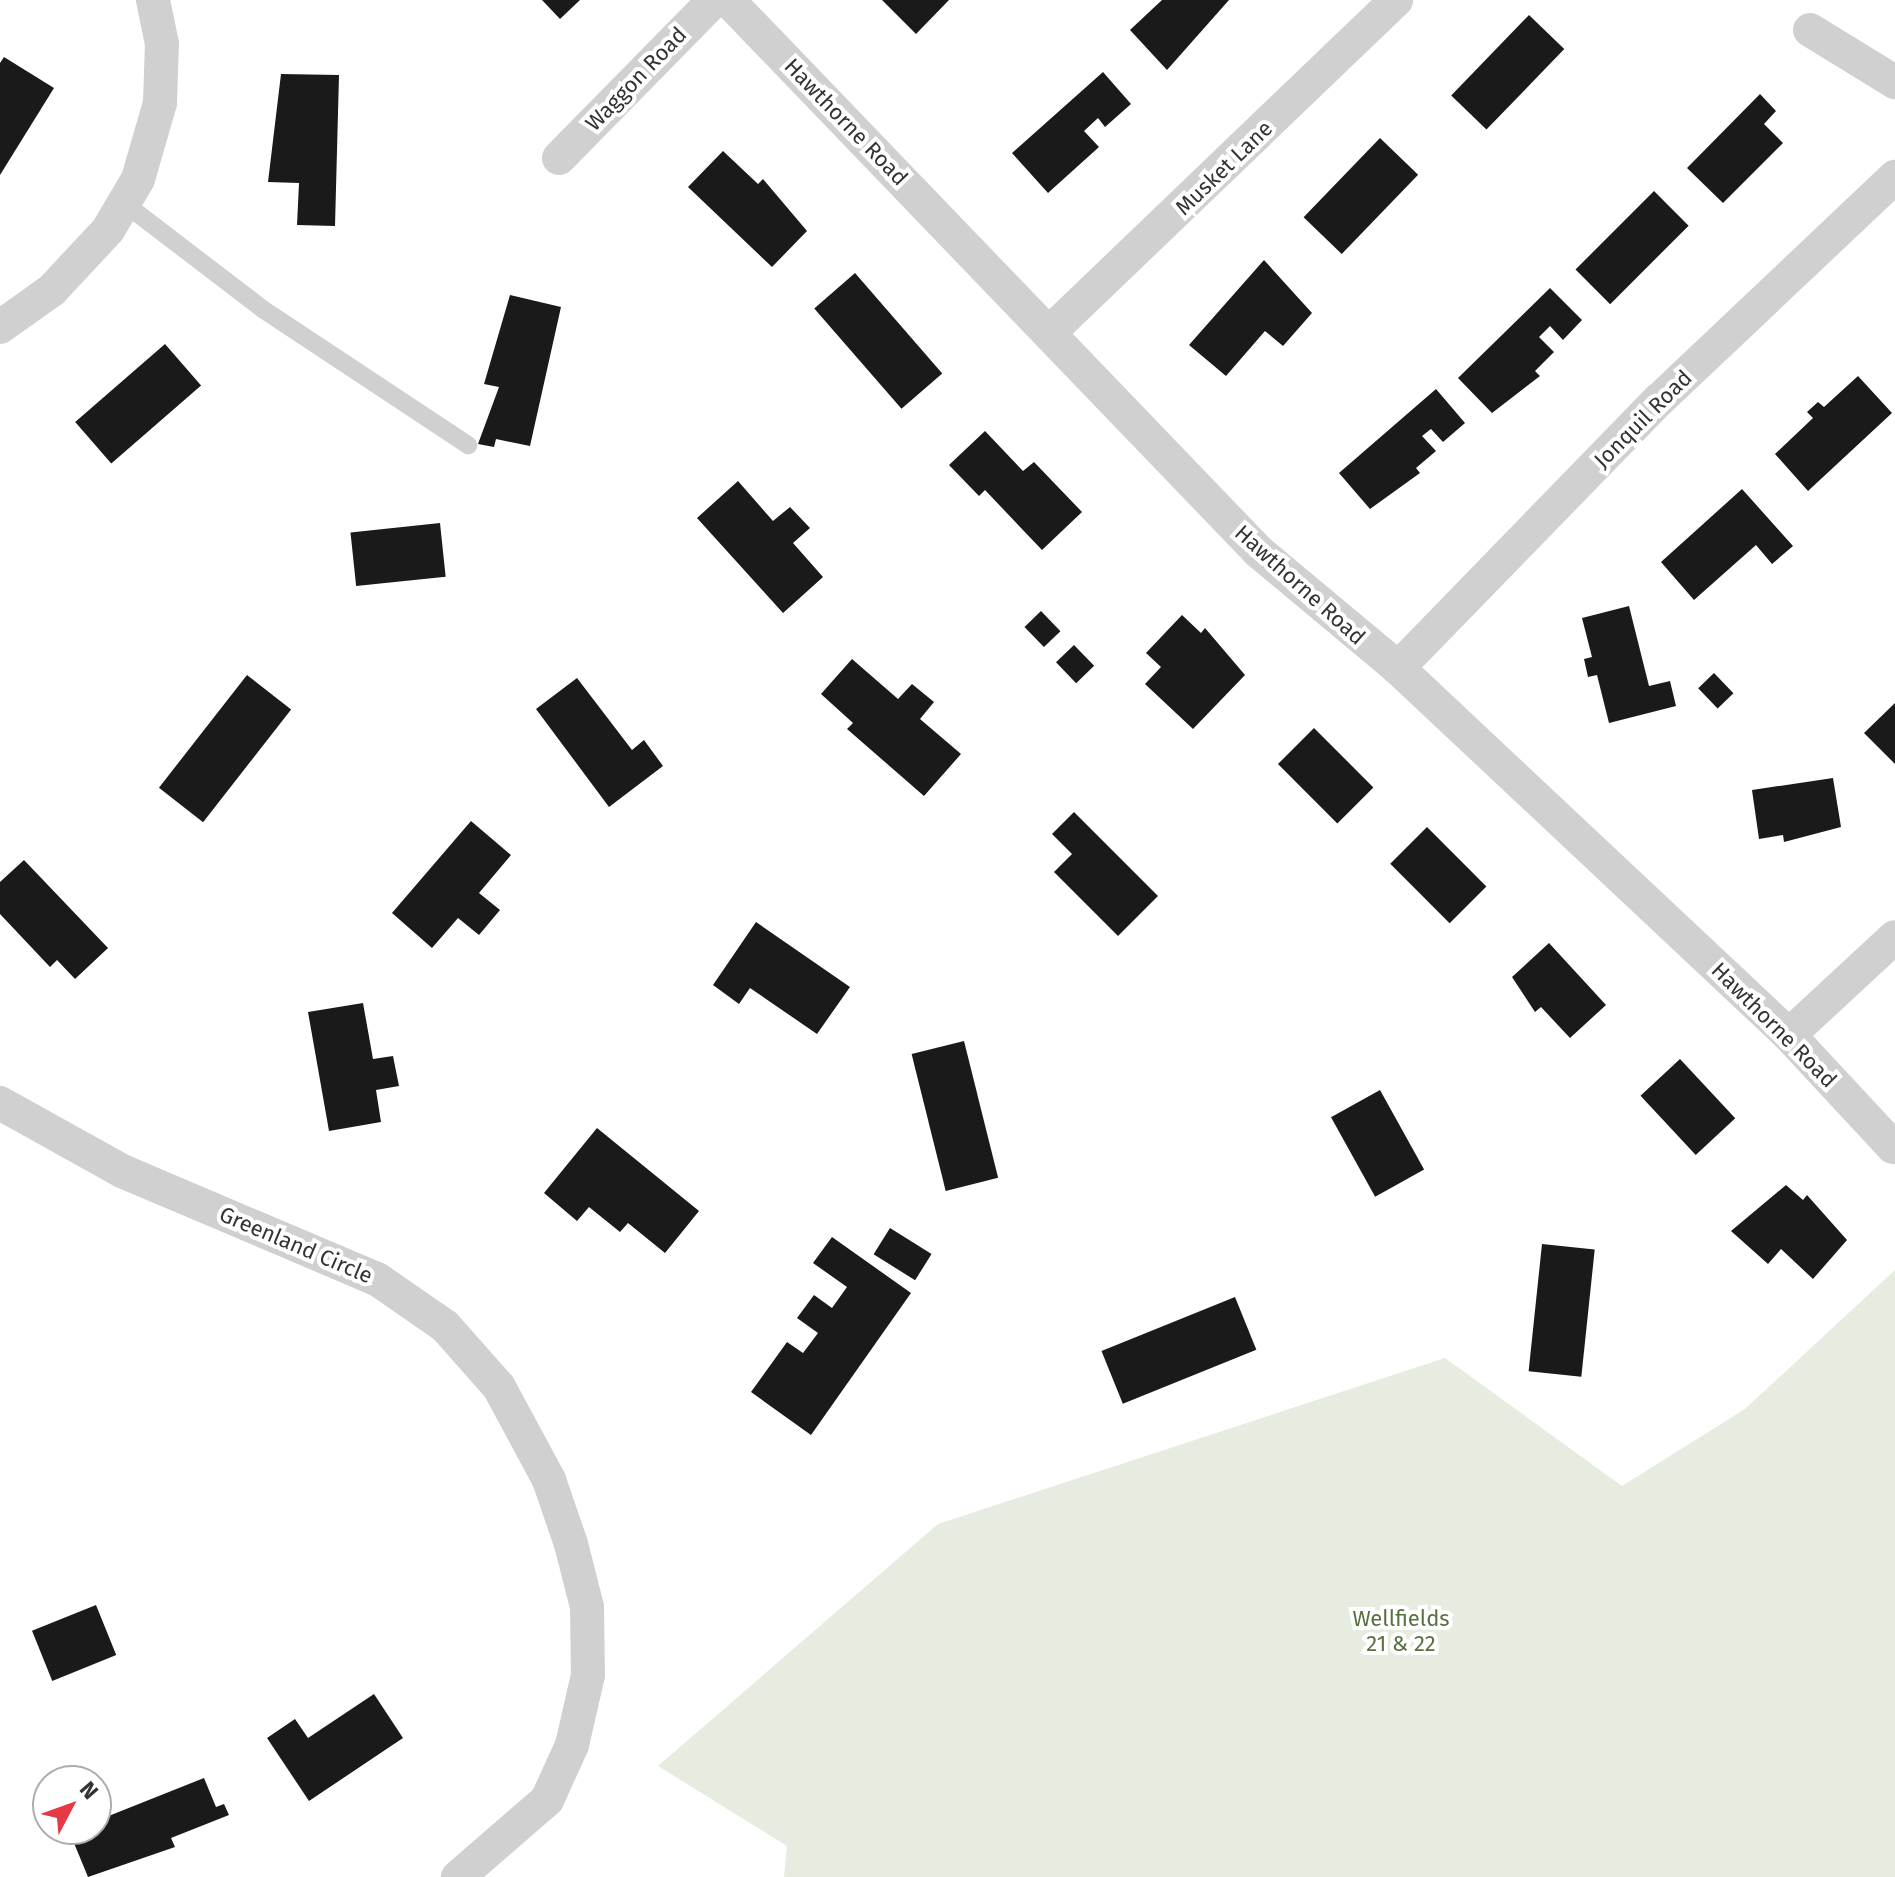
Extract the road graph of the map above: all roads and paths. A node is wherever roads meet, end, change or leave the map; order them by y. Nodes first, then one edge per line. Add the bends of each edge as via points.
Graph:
1 (153, 0) edge
2 (714, 0) edge
3 (728, 0) edge
4 (1396, 0) edge
5 (1810, 30) dead end
6 (1895, 82) edge
7 (559, 158) dead end
8 (1895, 177) edge
9 (124, 203) junction
10 (0, 327) edge
11 (1049, 333) junction
12 (468, 445) dead end
13 (1398, 668) junction
14 (1895, 937) edge
15 (1789, 1035) junction
16 (0, 1103) edge
17 (1893, 1147) edge
18 (458, 1877) edge

1 - 9 street via 162,44 160,103
2 - 7 street, Waggon Road
3 - 11 street, Hawthorne Road
4 - 11 street, Musket Lane
5 - 6 street
8 - 13 street, Jonquil Road via 1659,400
9 - 10 street via 52,290
9 - 12 lane via 264,310
11 - 13 street, Hawthorne Road via 1259,552
13 - 15 street, Hawthorne Road
14 - 15 street
15 - 17 street, Hawthorne Road
16 - 18 street, Greenland Circle via 122,1171 377,1279 445,1326 499,1387 549,1480 571,1544 587,1607 588,1675 572,1745 547,1800

